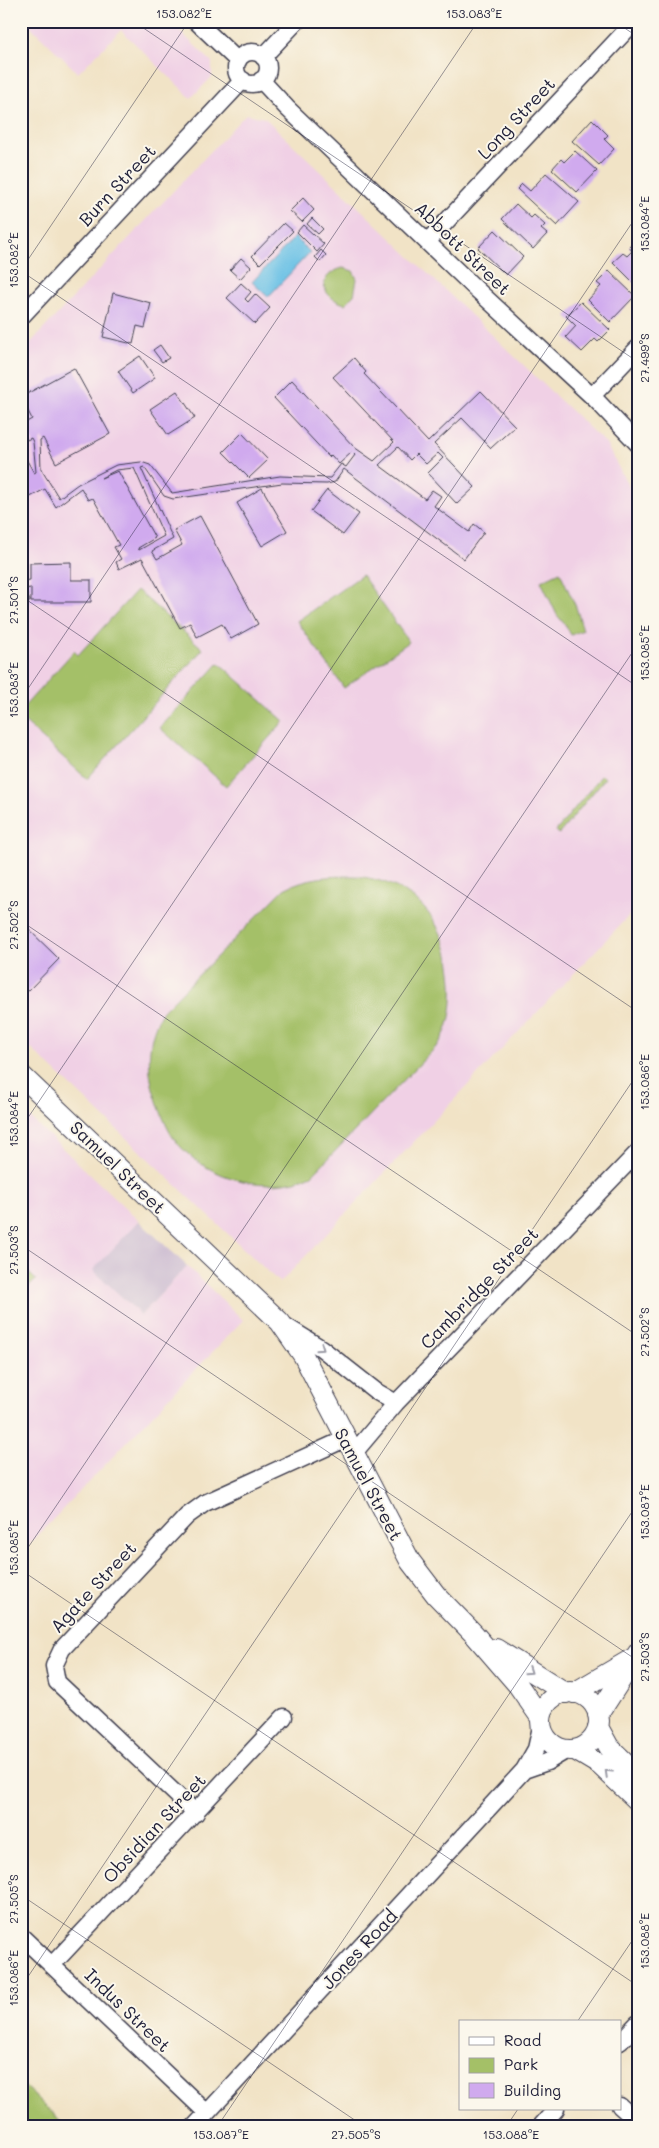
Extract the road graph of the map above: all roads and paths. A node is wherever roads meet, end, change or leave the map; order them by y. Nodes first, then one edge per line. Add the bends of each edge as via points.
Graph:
1 (196, 21) edge
2 (297, 21) edge
3 (635, 21) edge
4 (263, 57) junction
5 (238, 61) junction
6 (242, 80) junction
7 (261, 80) junction
8 (427, 242) junction
9 (21, 317) edge
10 (638, 348) edge
11 (592, 396) junction
12 (638, 444) edge
13 (21, 1075) edge
14 (638, 1152) edge
15 (280, 1322) junction
16 (396, 1404) junction
17 (349, 1446) junction
18 (474, 1634) junction
19 (636, 1656) edge
20 (570, 1693) junction
21 (284, 1717) dead end
22 (598, 1721) junction
23 (541, 1722) junction
24 (571, 1750) junction
25 (524, 1770) junction
26 (638, 1775) edge
27 (638, 1801) edge
28 (196, 1813) junction
29 (21, 1936) edge
30 (52, 1965) junction
31 (638, 2023) edge
32 (622, 2040) edge
33 (622, 2108) edge
34 (555, 2110) edge
35 (207, 2113) junction
36 (638, 2122) edge
37 (194, 2127) edge
38 (540, 2127) edge

1 - 5 street
2 - 4 street
3 - 8 street, Long Street
4 - 5 street via 249,52
4 - 7 street via 268,66
5 - 6 street via 237,71
6 - 7 street via 252,83
6 - 9 street, Burn Street
7 - 8 street, Abbott Street via 286,108
8 - 11 street, Abbott Street
10 - 11 street
11 - 12 street, Abbott Street
13 - 15 street, Samuel Street
14 - 16 street, Cambridge Street
15 -> 16 street, Samuel Street
15 - 17 street, Samuel Street via 303,1355
16 - 17 street, Cambridge Street
17 - 18 street, Samuel Street via 410,1561 436,1596
17 - 28 street, Agate Street via 205,1503 187,1516 62,1649 54,1666 57,1682
18 -> 20 street, Samuel Street
18 - 23 street, Samuel Street via 518,1684
19 - 20 street
19 - 22 street
20 - 22 street via 590,1700
20 - 23 street via 549,1701
21 - 28 street, Obsidian Street
22 - 24 street via 596,1735 590,1742
22 - 26 street via 609,1748
23 - 24 street via 546,1738 556,1746
23 - 25 street, Jones Road via 536,1750
24 - 25 street, Jones Road
27 -> 24 street via 600,1765
25 - 35 street, Jones Road
28 - 30 street, Obsidian Street
29 - 30 street, Indus Street
30 - 35 street, Indus Street
31 - 32 street
33 - 36 street
34 - 38 street
35 - 37 street, Jones Road

